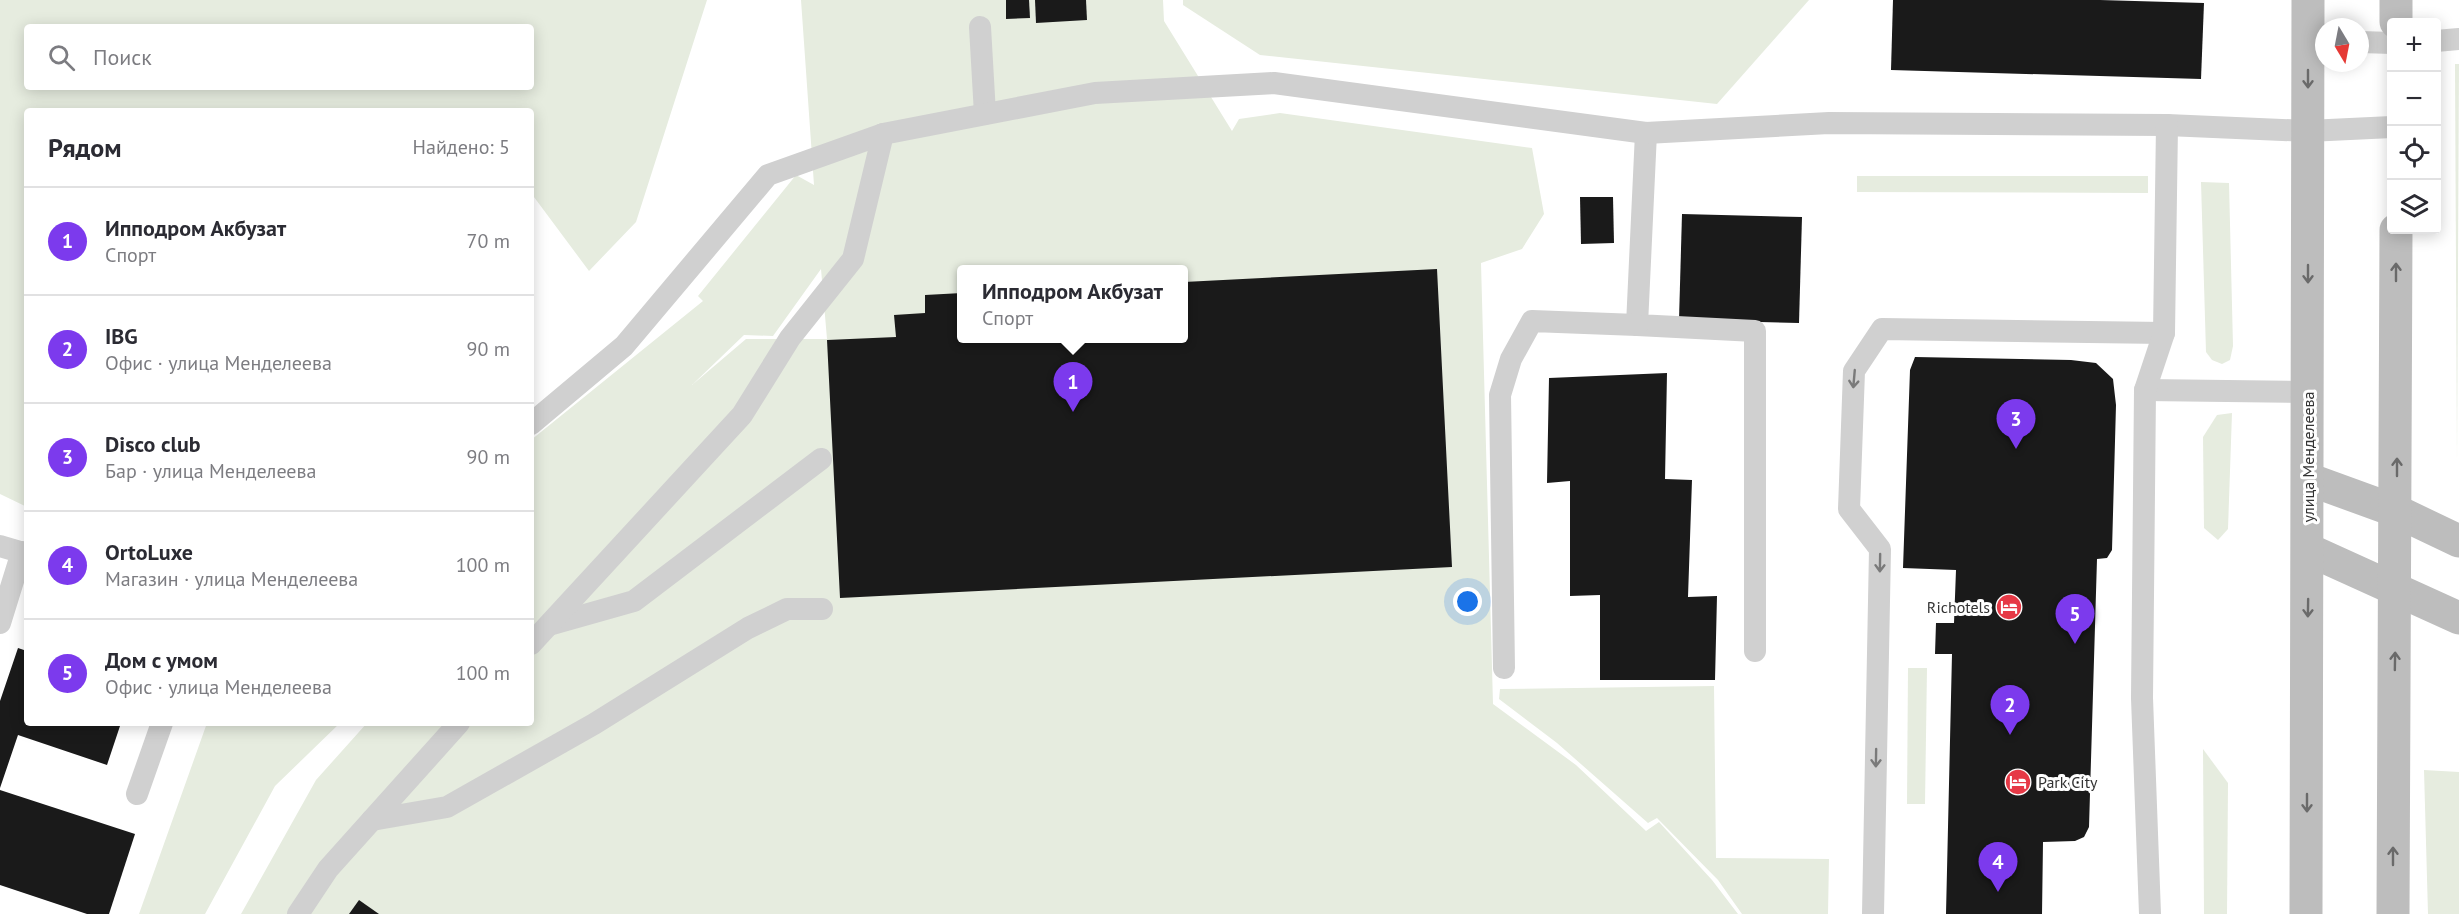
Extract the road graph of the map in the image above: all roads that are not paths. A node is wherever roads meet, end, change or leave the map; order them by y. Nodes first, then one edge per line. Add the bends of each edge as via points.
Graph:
1 (2308, 0) edge
2 (2396, 0) edge
3 (2396, 18) edge
4 (980, 27) dead end
5 (2315, 35) edge
6 (2459, 39) edge
7 (2441, 40) edge
8 (2369, 42) edge
9 (2387, 43) edge
10 (2315, 51) edge
11 (984, 114) junction
12 (2167, 125) junction
13 (2387, 127) edge
14 (2308, 131) junction
15 (1646, 133) junction
16 (883, 134) junction
17 (2396, 234) edge
18 (1637, 325) junction
19 (2164, 333) junction
20 (2145, 390) junction
21 (2308, 392) junction
22 (534, 421) edge
23 (821, 459) dead end
24 (2308, 479) junction
25 (2396, 511) junction
26 (2459, 541) edge
27 (0, 546) edge
28 (2309, 550) junction
29 (24, 553) edge
30 (24, 556) edge
31 (2396, 588) junction
32 (822, 609) dead end
33 (2459, 618) edge
34 (0, 623) edge
35 (548, 625) junction
36 (534, 641) edge
37 (1755, 651) dead end
38 (1504, 668) dead end
39 (161, 726) edge
40 (456, 726) edge
41 (137, 794) dead end
42 (372, 820) junction
43 (298, 914) edge
44 (1872, 914) edge
45 (2150, 914) edge
46 (2306, 914) edge
47 (2392, 914) edge

1 - 5 main road, улица Менделеева
2 - 3 main road
4 - 11 lane
6 - 7 lane
8 - 9 lane
10 -> 14 main road, улица Менделеева
11 - 15 lane via 1095,93 1274,83
11 - 16 lane
12 - 14 lane
12 - 15 lane via 1829,123
12 - 19 lane
13 - 14 lane
14 -> 21 main road, улица Менделеева
15 - 18 lane
16 - 22 lane via 768,175 624,345
16 - 35 lane via 854,259 790,338 742,415
25 -> 17 main road
18 - 37 lane via 1755,331
18 - 38 lane via 1533,321 1511,359 1500,395
19 - 20 lane
19 -> 44 lane via 1881,329 1854,371 1849,509 1880,549
20 - 21 lane
20 - 45 lane via 2142,698
21 - 24 main road, улица Менделеева
23 - 35 lane via 634,601
24 - 25 main road
24 - 28 main road, улица Менделеева
25 - 26 main road
25 - 31 main road
27 - 29 lane
28 - 31 main road
28 -> 46 main road, улица Менделеева
30 - 34 lane
31 - 33 main road
47 -> 31 main road
32 - 42 lane via 787,609 748,628 594,724 447,807
35 - 36 lane
39 - 41 lane
40 - 42 lane
42 - 43 lane via 328,869

